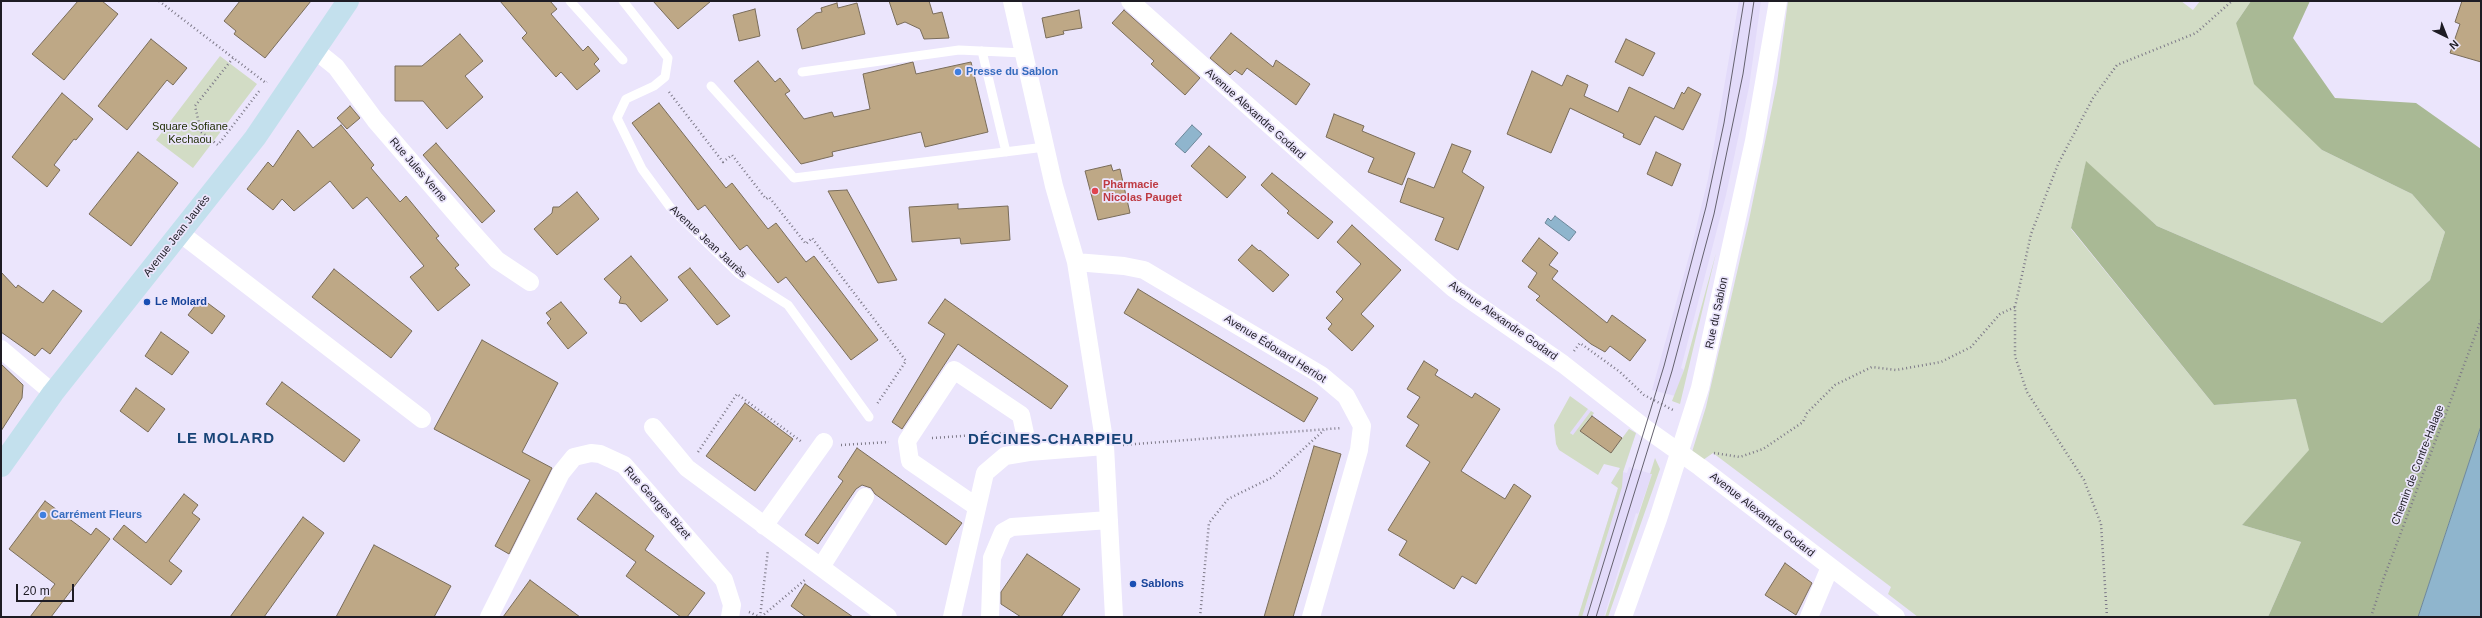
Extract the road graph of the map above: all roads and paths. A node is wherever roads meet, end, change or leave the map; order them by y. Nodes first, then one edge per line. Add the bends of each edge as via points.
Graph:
1 (159, 1) edge
2 (348, 1) edge
3 (570, 1) edge
4 (623, 1) edge
5 (1012, 1) edge
6 (1130, 1) edge
7 (1778, 1) edge
8 (2232, 1) edge
9 (315, 50) junction
10 (982, 51) junction
11 (1023, 53) junction
12 (233, 58) junction
13 (623, 60) dead end
14 (802, 72) dead end
15 (270, 78) dead end
16 (661, 80) junction
17 (266, 84) junction
18 (711, 86) dead end
19 (1045, 147) junction
20 (1006, 152) junction
21 (180, 233) junction
22 (1076, 262) junction
23 (530, 282) dead end
24 (2015, 308) junction
25 (2481, 320) edge
26 (1, 349) edge
27 (1563, 364) junction
28 (53, 393) junction
29 (1693, 413) junction
30 (869, 417) joint
31 (422, 419) dead end
32 (1362, 426) junction
33 (653, 427) dead end
34 (1324, 429) junction
35 (824, 442) dead end
36 (1112, 446) junction
37 (1029, 452) junction
38 (1680, 453) junction
39 (1, 466) edge
40 (1700, 467) junction
41 (865, 497) dead end
42 (977, 507) junction
43 (1109, 520) junction
44 (767, 528) junction
45 (821, 567) junction
46 (1830, 567) junction
47 (489, 617) edge
48 (730, 617) edge
49 (760, 617) edge
50 (888, 617) edge
51 (952, 617) edge
52 (990, 617) edge
53 (1114, 617) edge
54 (1200, 617) edge
55 (1311, 617) edge
56 (1623, 617) edge
57 (1809, 617) edge
58 (1896, 617) edge
59 (2107, 617) edge
60 (2371, 617) edge

1 - 12 path
2 - 9 main road, Avenue Jean Jaurès
3 - 13 lane
4 - 16 lane via 668,58 666,77
5 - 11 street
6 - 27 street, Avenue Alexandre Godard via 1453,288
7 - 29 street, Rue du Sablon via 1754,141
8 - 24 path via 2196,33 2117,65 2093,98 2058,164 2031,234
9 - 21 main road, Avenue Jean Jaurès via 255,138
9 - 23 street, Rue Jules Verne via 336,67 375,120 497,260
10 - 11 lane
10 - 14 lane via 959,50
10 - 20 lane
11 - 19 street
12 - 17 path
12 - 17 path via 195,106 201,132 218,145
15 - 17 path
16 - 30 lane, Avenue Jean Jaurès via 626,99 617,118 642,168 670,207 739,274 788,305
16 - 30 path via 723,162 732,155 766,199 770,197 806,244 812,238 906,361
18 - 20 lane via 794,178
19 - 20 lane
19 - 22 street
21 - 28 main road, Avenue Jean Jaurès
21 - 31 street
22 - 32 street, Avenue Édouard Herriot via 1144,270 1321,375 1346,396
22 - 36 street
24 - 40 path via 2000,314 1971,347 1941,362 1896,370 1872,367 1835,385 1807,414 1803,422 1763,449 1740,457 1712,453
24 - 59 path via 2015,356 2027,392 2084,480 2100,524
25 - 60 path, Chemin de Contre-Halage via 2385,573
26 - 28 street
27 - 29 path via 1580,343 1620,372 1644,396 1674,410
27 - 38 street, Avenue Alexandre Godard
28 - 39 main road, Avenue Jean Jaurès
29 - 38 street, Rue du Sablon
32 - 34 path
32 - 55 street via 1359,450
33 - 44 street via 688,468
34 - 36 path
34 - 54 path via 1273,476 1228,499 1209,523
35 - 44 street
36 - 37 street
36 - 43 street
37 - 42 street via 1005,456 985,473
37 - 42 street via 1021,414 954,370 907,441 910,461
38 - 40 street, Avenue Alexandre Godard
38 - 56 street, Rue du Sablon
40 - 46 street, Avenue Alexandre Godard
41 - 45 street
42 - 51 street
43 - 52 street via 1012,527 1003,532 992,558
43 - 53 street
44 - 45 street
44 - 49 path
45 - 49 path
45 - 50 street
46 - 57 street
46 - 58 street, Avenue Alexandre Godard
47 - 48 street, Rue Georges Bizet via 561,473 574,457 591,453 600,454 624,465 724,580 732,605

